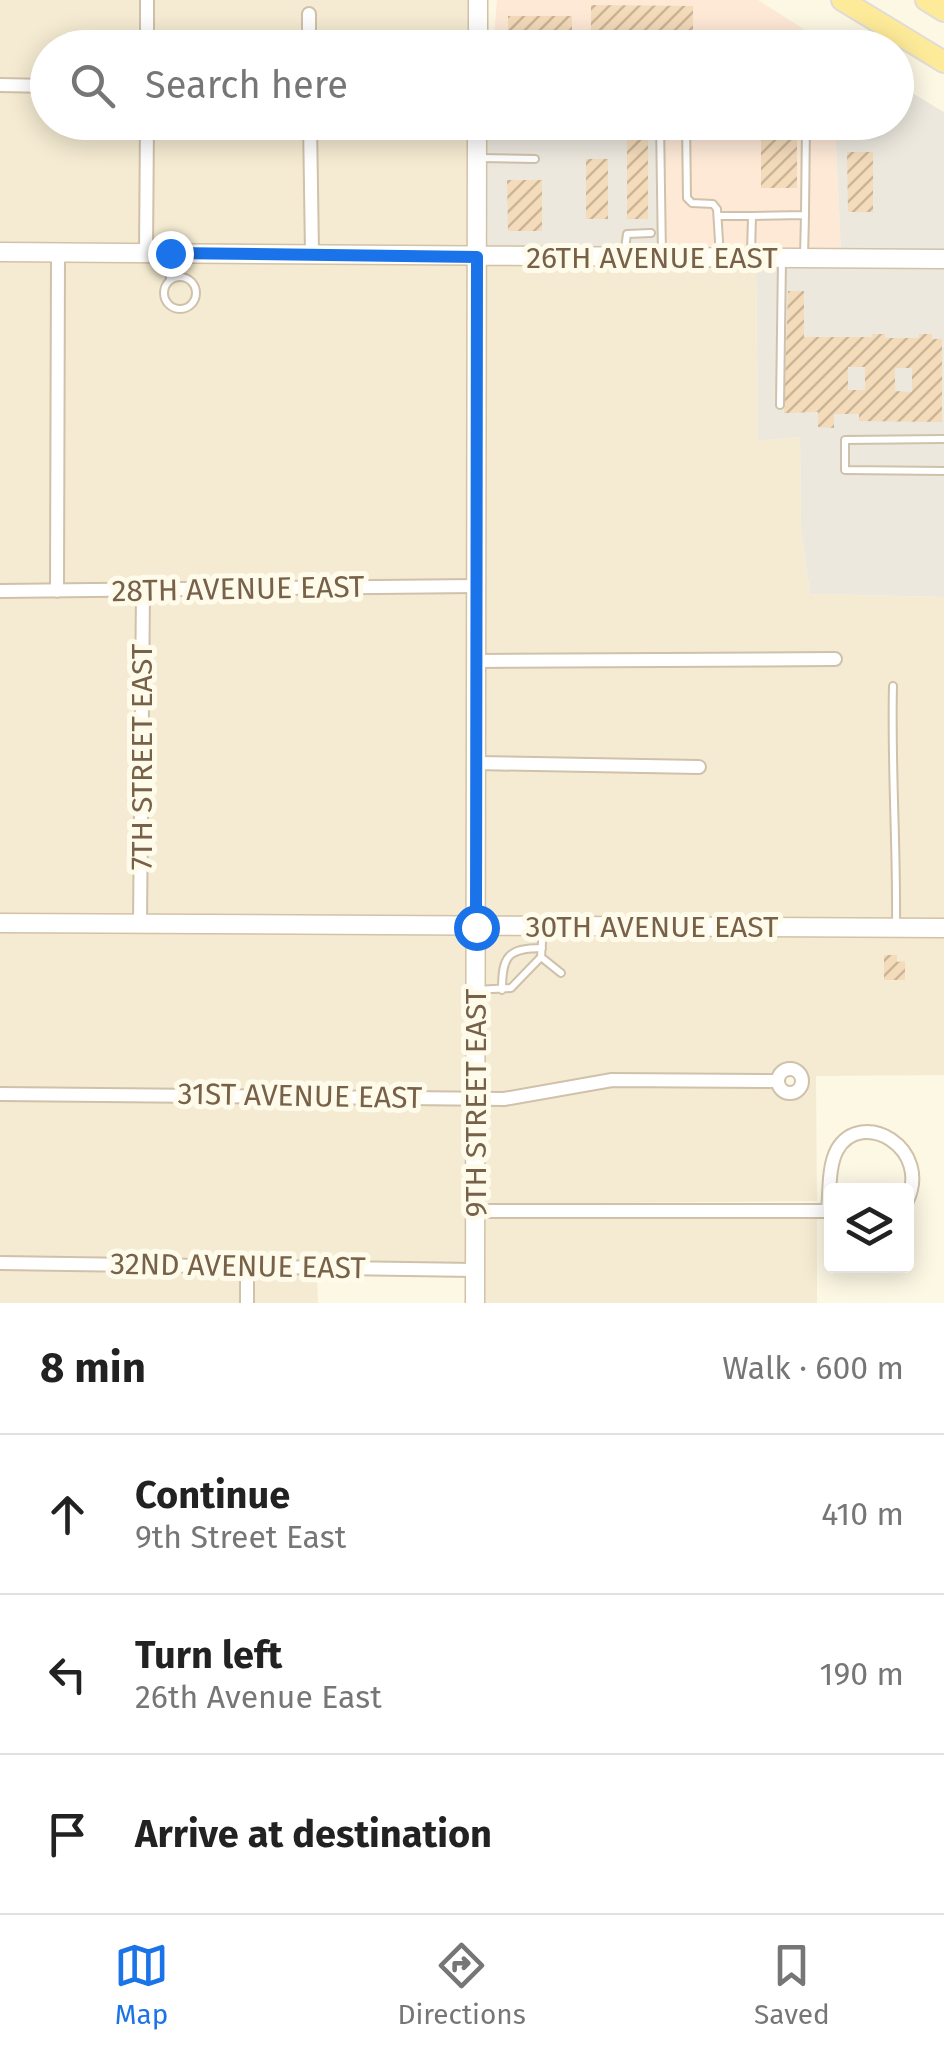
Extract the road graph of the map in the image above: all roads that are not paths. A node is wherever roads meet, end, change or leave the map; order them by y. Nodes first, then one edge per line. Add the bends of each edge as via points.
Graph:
1 (147, 0) edge
2 (478, 0) edge
3 (842, 0) edge
4 (926, 0) edge
5 (944, 11) edge
6 (309, 14) dead end
7 (147, 30) edge
8 (309, 30) edge
9 (478, 30) edge
10 (891, 30) edge
11 (914, 44) edge
12 (944, 62) edge
13 (0, 85) edge
14 (30, 86) edge
15 (147, 140) edge
16 (310, 140) edge
17 (477, 140) edge
18 (660, 140) edge
19 (686, 140) edge
20 (806, 140) edge
21 (477, 158) junction
22 (535, 158) dead end
23 (805, 214) junction
24 (720, 216) junction
25 (752, 216) junction
26 (651, 233) dead end
27 (0, 252) edge
28 (58, 252) junction
29 (312, 252) junction
30 (146, 253) junction
31 (170, 253) junction
32 (477, 257) junction
33 (624, 257) junction
34 (662, 258) junction
35 (720, 258) junction
36 (751, 258) junction
37 (782, 258) junction
38 (804, 258) junction
39 (944, 259) edge
40 (170, 280) junction
41 (780, 405) dead end
42 (944, 440) edge
43 (944, 471) edge
44 (476, 586) junction
45 (143, 590) junction
46 (0, 591) edge
47 (57, 591) junction
48 (835, 659) dead end
49 (475, 661) junction
50 (893, 686) dead end
51 (475, 763) junction
52 (699, 767) dead end
53 (0, 923) edge
54 (140, 924) junction
55 (476, 927) junction
56 (542, 927) junction
57 (896, 928) junction
58 (944, 928) edge
59 (542, 948) junction
60 (541, 958) junction
61 (561, 973) dead end
62 (476, 990) junction
63 (502, 990) junction
64 (778, 1081) dead end
65 (0, 1094) edge
66 (475, 1098) junction
67 (832, 1183) edge
68 (912, 1183) edge
69 (476, 1211) junction
70 (824, 1213) edge
71 (0, 1262) edge
72 (247, 1266) junction
73 (476, 1270) junction
74 (247, 1303) edge
75 (475, 1303) edge

1 - 7 street
2 - 9 street
3 - 10 main road
4 - 5 main road
6 - 8 street
11 - 12 main road
13 - 14 street
15 - 30 street
16 - 29 street
17 - 21 street, 9TH STREET EAST
18 - 34 lane
19 - 24 lane via 686,198 712,204
20 - 23 lane
21 - 22 lane
21 - 32 street, 9TH STREET EAST
23 - 25 lane
23 - 38 lane
24 - 25 lane
24 - 35 lane
25 - 36 lane
26 - 33 lane via 626,234
27 - 28 street, 26TH AVENUE EAST
28 - 30 street, 26TH AVENUE EAST
28 - 47 street
29 - 31 street, 26TH AVENUE EAST
29 - 32 street, 26TH AVENUE EAST
30 - 31 street, 26TH AVENUE EAST
31 - 40 lane
32 - 33 street, 26TH AVENUE EAST
32 - 44 street, 9TH STREET EAST
33 - 34 street, 26TH AVENUE EAST
34 - 35 street, 26TH AVENUE EAST
35 - 36 street, 26TH AVENUE EAST
36 - 37 street, 26TH AVENUE EAST
37 - 38 street, 26TH AVENUE EAST
37 - 41 lane
38 - 39 street, 26TH AVENUE EAST
40 - 40 lane via 164,288 168,304 192,304 196,289 190,280
42 - 43 lane via 845,440 845,470
44 - 45 street, 28TH AVENUE EAST
44 - 49 street, 9TH STREET EAST
45 - 47 street, 28TH AVENUE EAST
45 - 54 street, 7TH STREET EAST
46 - 47 street, 28TH AVENUE EAST
48 - 49 street
49 - 51 street, 9TH STREET EAST
50 - 57 lane
51 - 52 street
51 - 55 street, 9TH STREET EAST
53 - 54 street, 30TH AVENUE EAST
54 - 55 street, 30TH AVENUE EAST
55 - 56 street, 30TH AVENUE EAST
55 - 62 street, 9TH STREET EAST
56 - 57 street, 30TH AVENUE EAST
56 - 59 lane
57 - 58 street, 30TH AVENUE EAST
59 - 60 lane
59 - 63 lane via 510,955
60 - 61 lane
60 - 63 lane
62 - 63 lane
62 - 66 street, 9TH STREET EAST
64 - 66 street, 31ST AVENUE EAST via 612,1080
65 - 66 street, 31ST AVENUE EAST
66 - 69 street, 9TH STREET EAST
67 - 68 street via 842,1142 871,1132 901,1146
69 - 70 street
69 - 73 street, 9TH STREET EAST
71 - 72 street, 32ND AVENUE EAST
72 - 73 street, 32ND AVENUE EAST
72 - 74 street
73 - 75 street, 9TH STREET EAST

